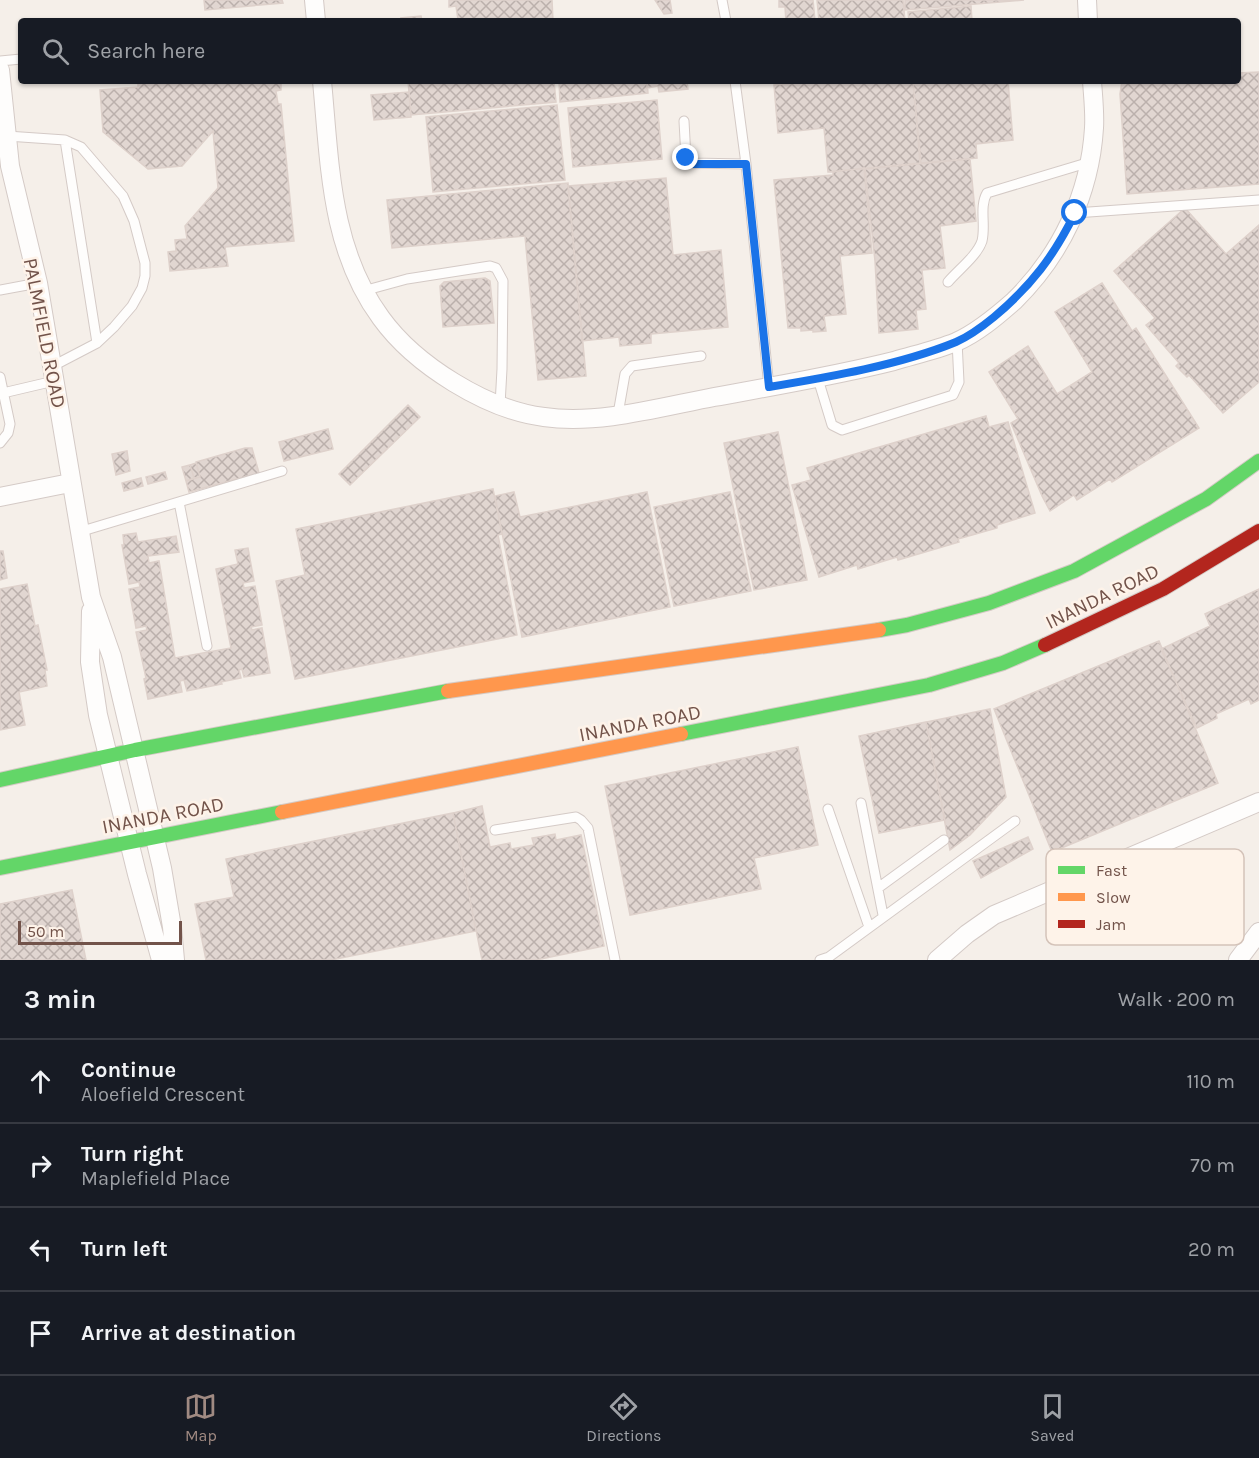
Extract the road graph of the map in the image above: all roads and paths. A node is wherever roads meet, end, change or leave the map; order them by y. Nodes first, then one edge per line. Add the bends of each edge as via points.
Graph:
1 (314, 0) edge
2 (722, 0) edge
3 (1087, 0) edge
4 (726, 17) edge
5 (316, 18) edge
6 (1089, 18) edge
7 (18, 59) edge
8 (0, 61) edge
9 (0, 70) edge
10 (322, 84) edge
11 (735, 84) edge
12 (1092, 84) edge
13 (684, 121) dead end
14 (7, 136) junction
15 (65, 140) junction
16 (1090, 162) junction
17 (746, 164) junction
18 (1259, 200) edge
19 (1075, 213) junction
20 (948, 282) dead end
21 (38, 283) junction
22 (0, 290) edge
23 (363, 291) junction
24 (957, 341) junction
25 (97, 343) junction
26 (701, 356) dead end
27 (52, 374) junction
28 (0, 377) edge
29 (818, 379) junction
30 (769, 387) junction
31 (3, 393) junction
32 (500, 405) junction
33 (618, 414) junction
34 (0, 442) edge
35 (1259, 461) edge
36 (282, 471) dead end
37 (70, 483) junction
38 (0, 497) edge
39 (179, 502) junction
40 (1259, 531) edge
41 (79, 532) junction
42 (91, 597) junction
43 (207, 646) dead end
44 (135, 750) junction
45 (108, 757) junction
46 (0, 780) edge
47 (1259, 802) edge
48 (861, 803) dead end
49 (828, 809) dead end
50 (1015, 821) dead end
51 (495, 830) dead end
52 (155, 836) junction
53 (944, 840) dead end
54 (129, 841) junction
55 (1149, 849) edge
56 (0, 868) edge
57 (878, 888) junction
58 (1046, 893) edge
59 (883, 915) junction
60 (869, 927) junction
61 (1259, 932) edge
62 (161, 960) edge
63 (175, 960) edge
64 (615, 960) edge
65 (820, 960) edge
66 (937, 960) edge
67 (1238, 960) edge

1 - 5 street
2 - 4 lane
3 - 6 street
7 - 8 lane
9 - 14 street, PALMFIELD ROAD
10 - 23 street via 333,203 351,266
11 - 17 lane
12 - 16 street via 1095,127
13 - 17 lane via 686,158 691,163
14 - 15 lane
14 - 21 street, PALMFIELD ROAD via 12,176
15 - 25 lane
15 - 25 lane via 81,147 123,196 145,263 142,288 132,306
16 - 19 street
16 - 20 lane via 987,193 980,245
17 - 30 lane
18 - 19 lane
19 - 24 street via 1038,276 990,320
21 - 22 lane
21 - 27 street, PALMFIELD ROAD
23 - 32 street via 388,326 433,369
23 - 32 lane via 407,279 496,268 502,281
24 - 29 street
24 - 29 lane via 958,382 953,394 842,430 832,425
25 - 27 lane
26 - 33 lane via 630,368 625,374
27 - 31 lane
27 - 37 street, PALMFIELD ROAD
28 - 31 lane
29 - 30 street
30 - 33 street
31 - 34 lane via 10,428
32 - 33 street via 543,417 571,419
35 - 44 main road, INANDA ROAD via 1206,499 1074,571 989,603 907,625 421,695
36 - 39 lane
37 - 38 street
37 - 41 street, PALMFIELD ROAD
39 - 41 lane
39 - 43 lane
40 - 52 main road, INANDA ROAD via 1163,589 1078,631 1003,663 929,686
41 - 42 street, PALMFIELD ROAD
42 - 44 street, PALMFIELD ROAD via 112,657
42 - 45 street, PALMFIELD ROAD via 90,662
44 - 45 main road, INANDA ROAD
44 - 52 street, PALMFIELD ROAD
45 - 46 main road, INANDA ROAD
45 - 54 street, PALMFIELD ROAD
47 - 55 street
48 - 57 lane
49 - 60 lane
50 - 59 lane
51 - 64 lane via 576,817 581,820 588,828
52 - 54 main road, INANDA ROAD
52 - 63 street, PALMFIELD ROAD
53 - 57 lane
54 - 56 main road, INANDA ROAD
54 - 62 street, PALMFIELD ROAD
57 - 59 lane
58 - 66 street via 994,915
59 - 60 lane
60 - 65 lane
61 - 67 street

